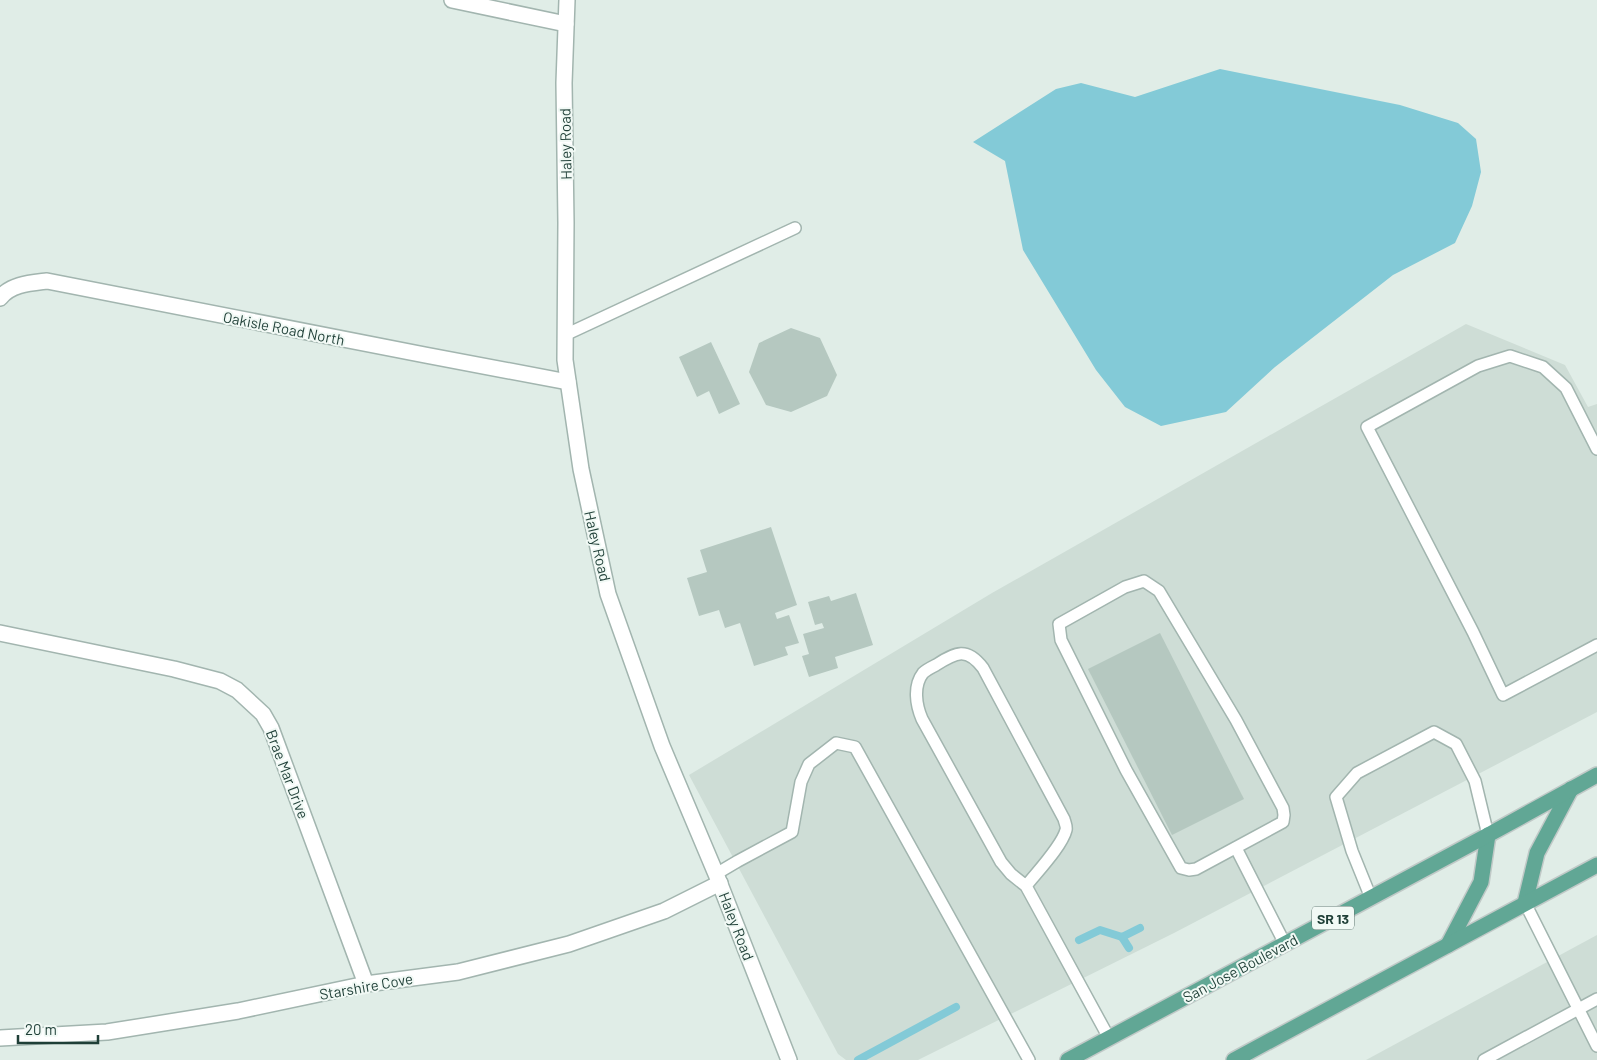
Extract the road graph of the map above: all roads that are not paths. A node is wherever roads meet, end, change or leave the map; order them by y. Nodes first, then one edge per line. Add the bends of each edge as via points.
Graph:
1 (452, 0) edge
2 (567, 0) edge
3 (566, 24) junction
4 (795, 228) dead end
5 (1, 296) edge
6 (565, 335) junction
7 (568, 382) junction
8 (1597, 449) edge
9 (0, 633) edge
10 (1597, 645) edge
11 (1597, 775) edge
12 (1571, 789) junction
13 (1488, 835) junction
14 (1236, 848) junction
15 (1597, 865) edge
16 (718, 879) junction
17 (1026, 886) junction
18 (1370, 898) junction
19 (1525, 903) junction
20 (1285, 944) junction
21 (1448, 945) junction
22 (366, 984) junction
23 (1597, 1000) edge
24 (1578, 1010) junction
25 (0, 1038) edge
26 (1109, 1038) junction
27 (1597, 1046) edge
28 (789, 1060) edge
29 (1029, 1060) edge
30 (1068, 1060) edge
31 (1234, 1060) edge
32 (1484, 1060) edge

1 - 3 street
2 - 3 street, Haley Road
3 - 6 street, Haley Road
4 - 6 lane
5 - 7 street, Oakisle Road North via 20,284 48,281
6 - 7 street, Haley Road
7 - 16 street, Haley Road via 580,469 608,594 662,746
8 - 10 lane via 1566,388 1543,367 1510,356 1478,366 1367,427 1503,695
9 - 22 street, Brae Mar Drive via 220,681 237,690 263,714 313,838
11 - 12 main road, San Jose Boulevard / SR 13
12 - 13 main road, San Jose Boulevard / SR 13
12 - 19 main road via 1537,853
13 - 18 main road, San Jose Boulevard / SR 13
13 - 18 lane via 1475,782 1456,744 1434,732 1357,773 1336,797
13 - 21 main road via 1481,882
14 - 14 lane via 1283,822 1282,808 1236,720 1160,591 1144,581 1125,587 1059,624 1060,640 1126,770 1181,868 1196,869
14 - 20 lane
15 - 19 main road
16 - 22 street, Starshire Cove via 664,911 569,944 458,972
16 - 28 street, Haley Road
16 - 29 lane via 738,861 792,832 800,782 809,764 836,743 855,747
17 - 17 lane via 1063,838 1067,829 1064,819 983,668 976,658 959,653 952,655 923,673 918,684 917,706 1001,862
17 - 26 lane
18 - 20 main road, San Jose Boulevard / SR 13
19 - 21 main road
19 - 24 lane
20 - 26 main road, San Jose Boulevard / SR 13
21 - 31 main road
22 - 25 street, Starshire Cove via 238,1011 107,1032
23 - 24 lane
24 - 27 lane
24 - 32 lane
26 - 30 main road, San Jose Boulevard / SR 13

